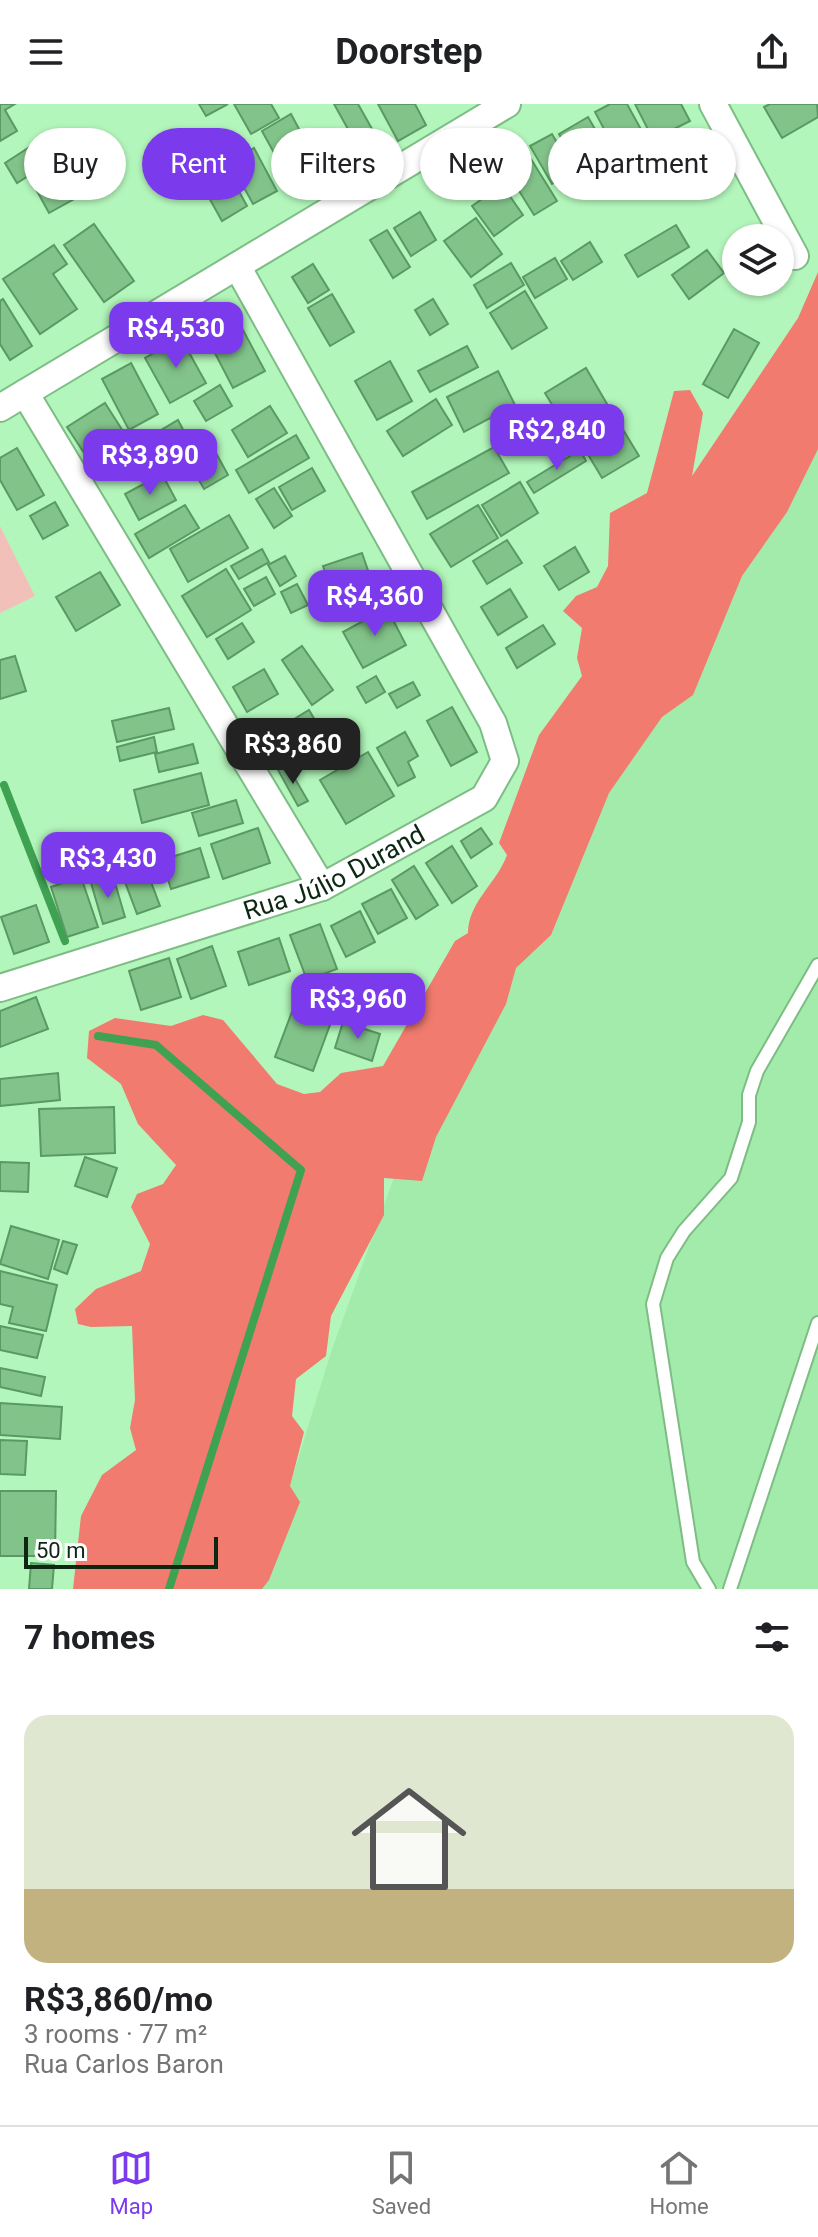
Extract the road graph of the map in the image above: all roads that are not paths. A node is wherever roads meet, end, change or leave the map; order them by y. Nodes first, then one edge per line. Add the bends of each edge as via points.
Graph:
1 (507, 104) edge
2 (713, 104) edge
3 (795, 256) dead end
4 (237, 266) junction
5 (25, 393) junction
6 (0, 408) edge
7 (322, 887) junction
8 (818, 965) edge
9 (0, 988) edge
10 (818, 1323) edge
11 (709, 1589) edge
12 (730, 1589) edge

1 - 4 street
2 - 3 street
4 - 5 street
4 - 7 street, Rua Júlio Durand via 493,723 505,761 484,798
5 - 6 street
5 - 7 street
7 - 9 street, Rua Júlio Durand
8 - 11 lane via 757,1071 749,1095 749,1122 731,1178 667,1258 653,1304 693,1562
10 - 12 lane

